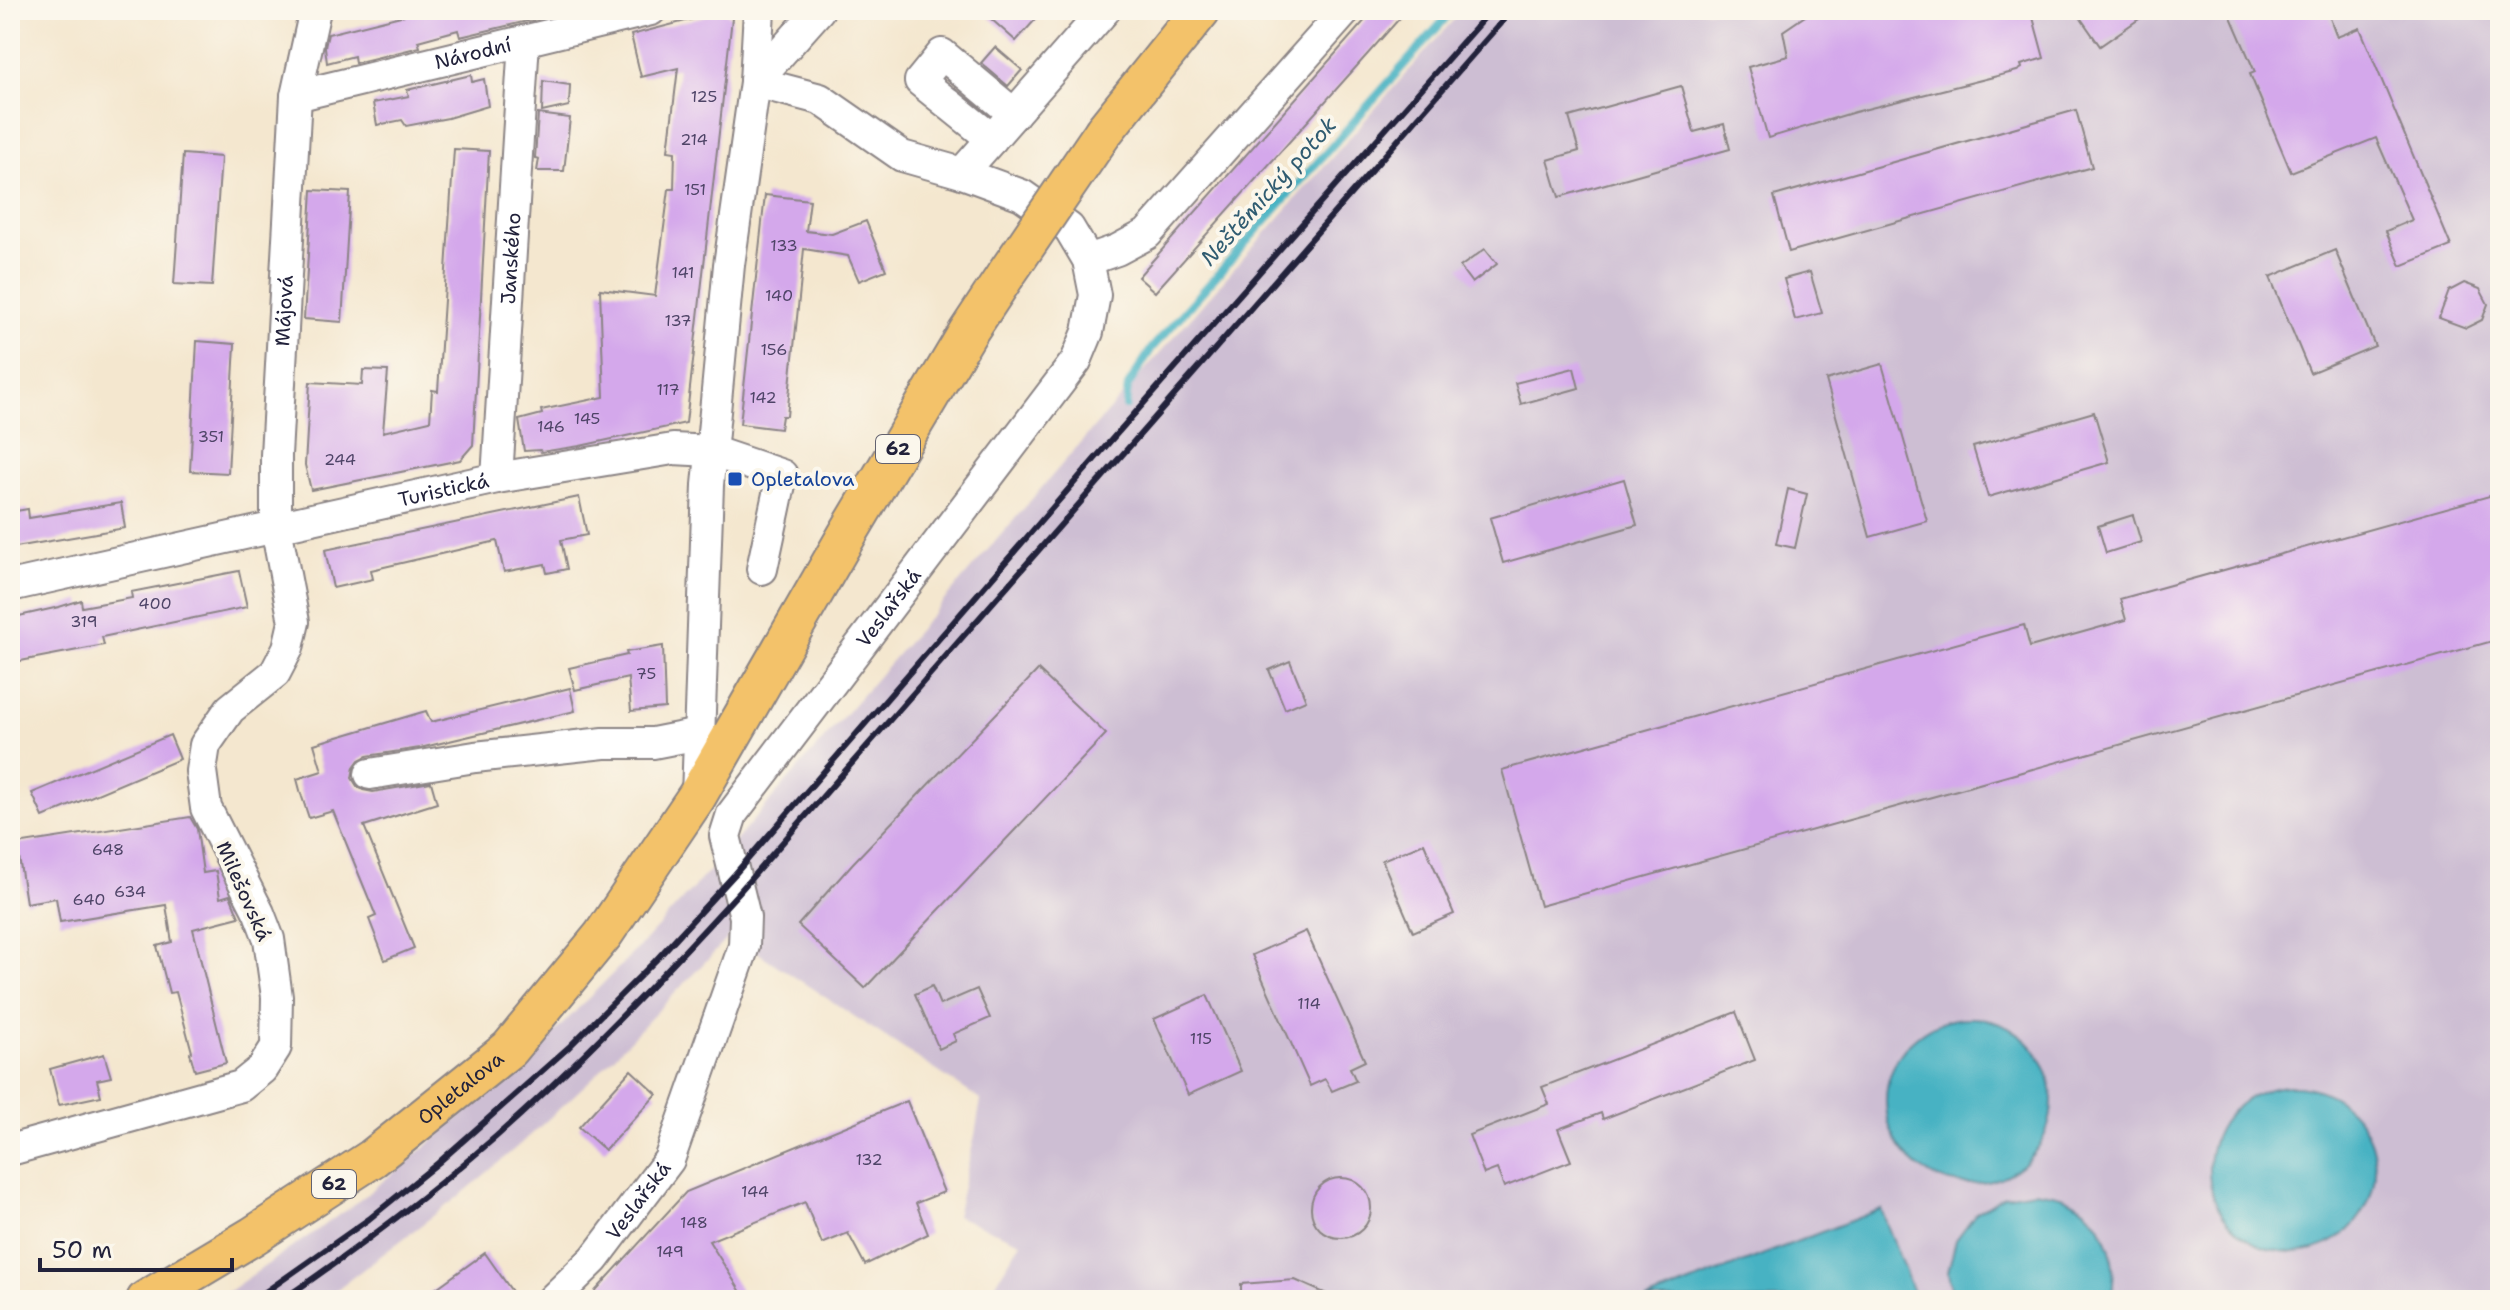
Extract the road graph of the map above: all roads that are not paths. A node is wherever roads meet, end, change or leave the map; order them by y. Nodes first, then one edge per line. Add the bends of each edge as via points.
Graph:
1 (315, 10) edge
2 (651, 10) edge
3 (759, 10) edge
4 (819, 10) edge
5 (1105, 10) edge
6 (1201, 10) edge
7 (1346, 10) edge
8 (524, 41) junction
9 (755, 82) junction
10 (296, 96) junction
11 (1014, 114) junction
12 (992, 139) junction
13 (962, 173) junction
14 (1088, 260) junction
15 (711, 451) junction
16 (497, 478) junction
17 (276, 527) junction
18 (762, 569) dead end
19 (10, 586) edge
20 (699, 734) junction
21 (370, 774) dead end
22 (697, 796) junction
23 (10, 1150) edge
24 (146, 1300) edge
25 (552, 1300) edge

1 - 10 street, Májová
2 - 8 street, Národní
3 - 9 street
4 - 9 street
5 - 11 street
6 - 22 main road, Opletalova / 62, bridge via 1104,131 960,345
7 - 14 street via 1147,234
8 - 10 street, Národní
8 - 16 street, Janského
9 - 13 street, Veslařská via 820,99 902,156
9 - 15 street via 729,265
10 - 17 street, Májová
11 - 12 street
11 - 12 street via 942,54 920,81
12 - 13 street
13 - 14 street, Veslařská via 1022,195 1069,228
14 - 25 street, Veslařská via 1095,295 1076,361 732,814 725,836 745,917 744,946 669,1160 594,1259
15 - 16 street, Turistická via 673,449
15 - 18 street, Turistická via 782,475
15 - 20 street
16 - 17 street, Turistická
17 - 19 street, Turistická
17 - 23 street, Milešovská via 294,622 288,648 275,673 230,709 205,745 201,771 206,808 269,939 277,997 276,1047 262,1069 241,1086
20 - 21 street via 653,743 475,757
20 - 22 street
22 - 24 main road, Opletalova / 62 via 603,935 509,1049 373,1158

